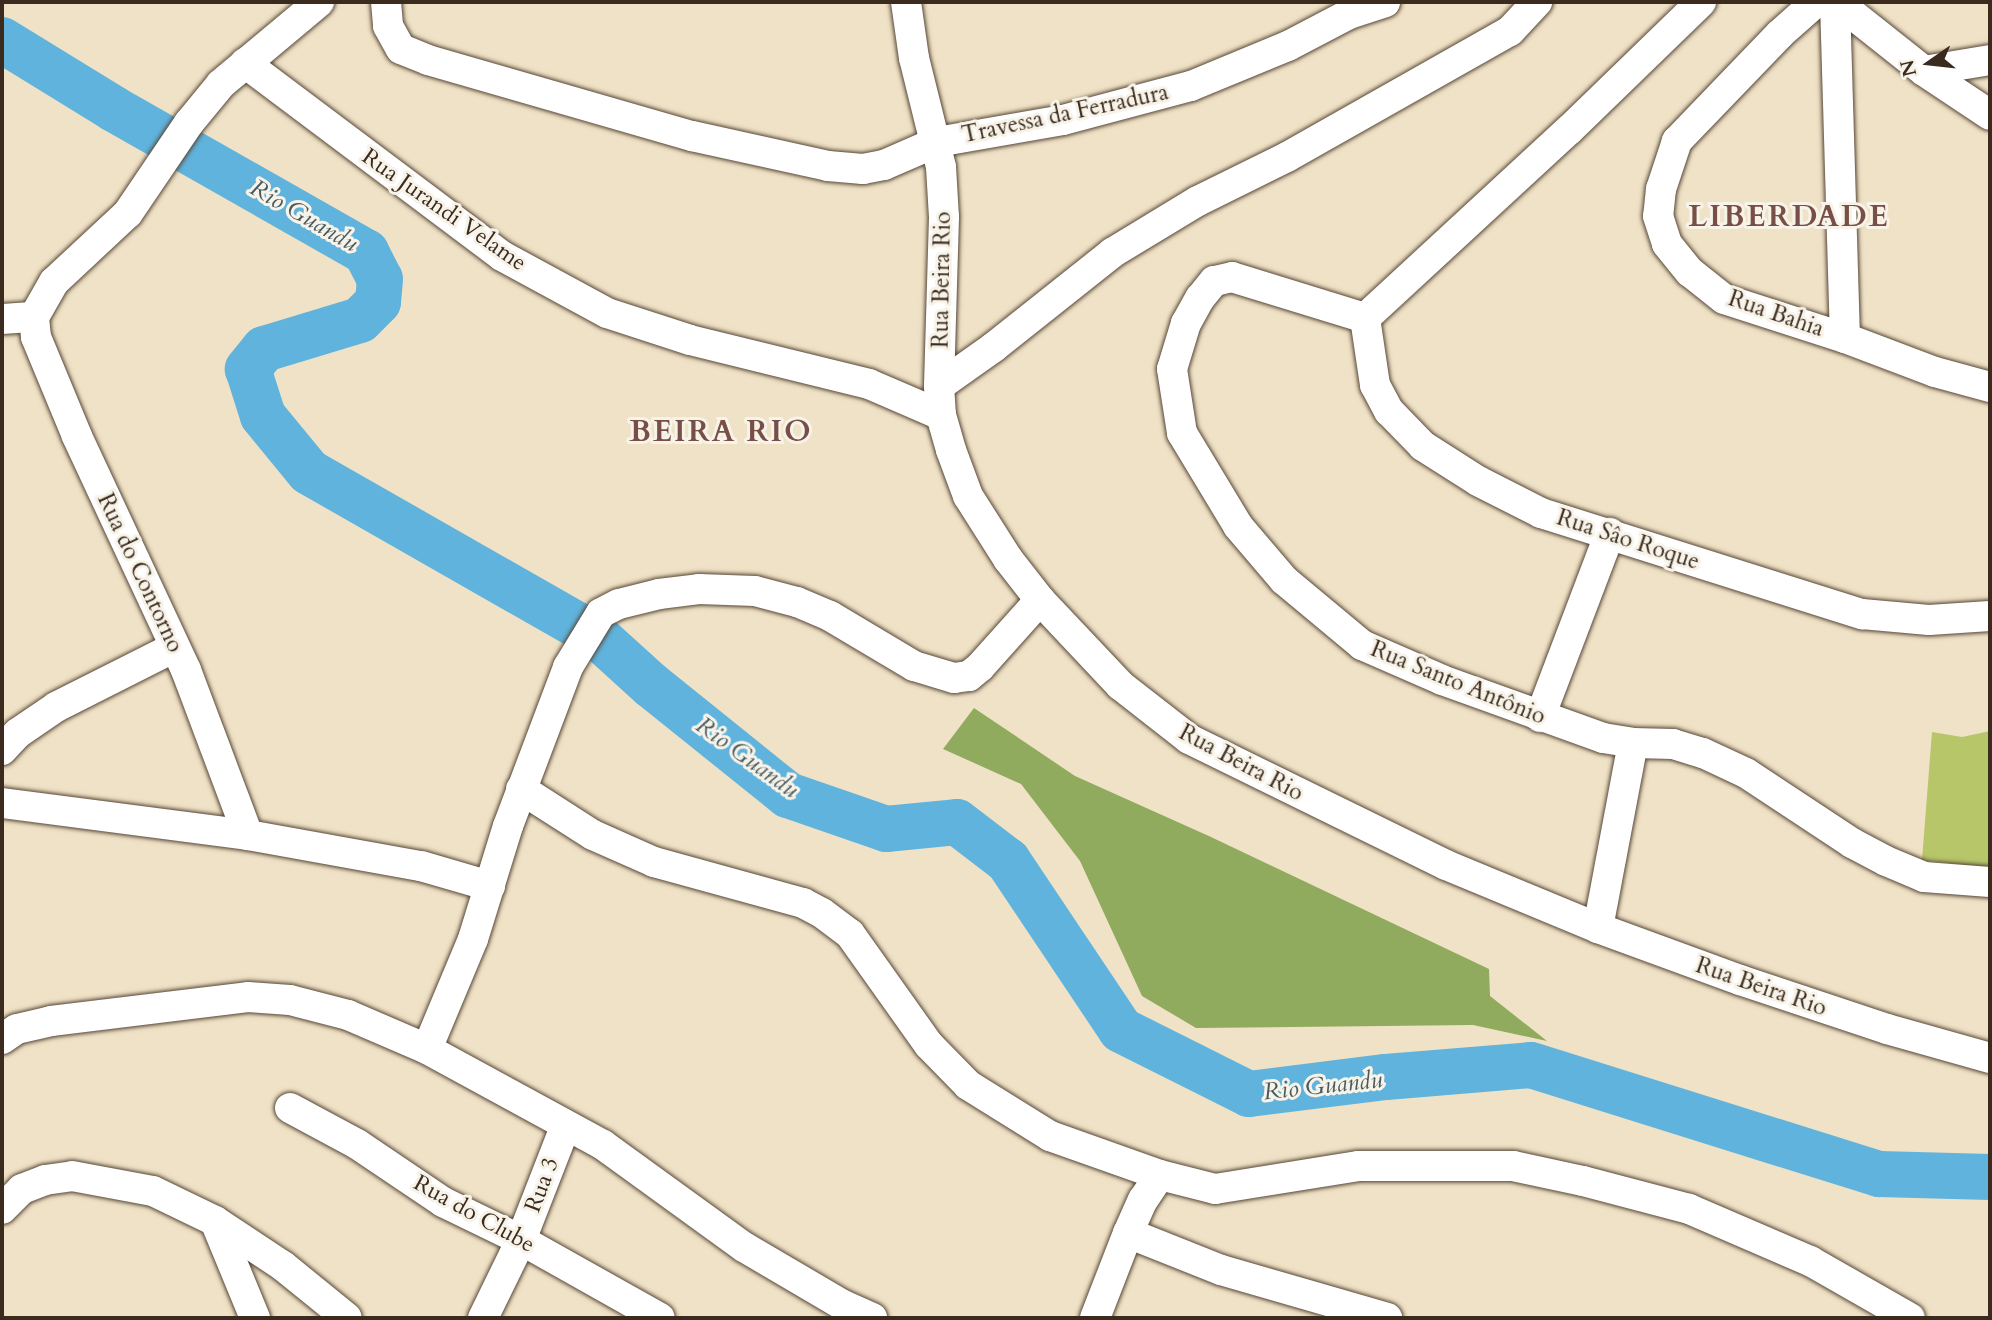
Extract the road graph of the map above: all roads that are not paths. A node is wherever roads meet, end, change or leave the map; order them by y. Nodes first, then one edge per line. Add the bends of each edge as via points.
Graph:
1 (319, 2) edge
2 (386, 2) edge
3 (906, 2) edge
4 (1385, 2) edge
5 (1537, 2) edge
6 (1701, 2) edge
7 (1816, 2) edge
8 (1845, 4) edge
9 (1990, 61) edge
10 (245, 63) junction
11 (1924, 71) junction
12 (1990, 115) edge
13 (937, 142) junction
14 (34, 317) junction
15 (2, 318) edge
16 (1365, 318) junction
17 (1844, 338) junction
18 (1990, 387) edge
19 (940, 400) junction
20 (1610, 533) junction
21 (1040, 600) junction
22 (1990, 616) edge
23 (175, 647) junction
24 (1540, 717) junction
25 (1633, 743) junction
26 (2, 750) edge
27 (522, 789) junction
28 (2, 803) edge
29 (248, 835) junction
30 (1990, 882) edge
31 (490, 886) junction
32 (1598, 928) junction
33 (2, 1039) edge
34 (427, 1049) junction
35 (1990, 1058) edge
36 (290, 1108) dead end
37 (565, 1127) junction
38 (1160, 1175) junction
39 (2, 1209) edge
40 (215, 1221) junction
41 (1128, 1233) junction
42 (521, 1240) junction
43 (255, 1318) edge
44 (347, 1318) edge
45 (482, 1318) edge
46 (660, 1318) edge
47 (872, 1318) edge
48 (1095, 1318) edge
49 (1387, 1318) edge
50 (1910, 1318) edge

1 - 10 street
2 - 13 street, Travessa da Ferradura via 394,38 412,54 692,136 828,166 863,169
3 - 13 street, Rua Beira Rio via 914,58
4 - 13 street, Travessa da Ferradura via 1191,86 1063,120
5 - 19 street via 1510,31 1287,157 1198,201 1112,253 994,347
6 - 16 street
7 - 17 street, Rua Bahia via 1677,141 1661,189 1658,216 1675,256 1724,299
8 - 11 street
8 - 17 street
9 - 11 street
10 - 14 street via 189,122 128,213 54,282
10 - 19 street, Rua Jurandi Velame via 502,256 607,313 690,340
11 - 12 street
13 - 19 street, Rua Beira Rio via 944,217
14 - 15 street
14 - 23 street, Rua do Contorno via 36,337 77,436
16 - 20 street, Rua Sâo Roque via 1375,385 1389,411 1423,446 1541,513
16 - 24 street, Rua Santo Antônio via 1261,284 1232,277 1214,281 1186,323 1172,369 1182,433 1238,526 1284,580 1362,645
17 - 18 street, Rua Bahia
19 - 21 street, Rua Beira Rio via 968,496
20 - 22 street, Rua Sâo Roque via 1861,614 1929,620
20 - 24 street
21 - 27 street via 975,671 954,678 914,666 830,616 755,591 699,589 619,604 601,613 568,667
21 - 32 street, Rua Beira Rio via 1120,685 1189,738 1446,865
23 - 26 street via 56,707
23 - 29 street, Rua do Contorno
24 - 25 street, Rua Santo Antônio
25 - 30 street, Rua Santo Antônio via 1673,744 1746,773 1852,843 1924,877
25 - 32 street
27 - 31 street
27 - 38 street via 593,835 654,862 822,913 850,934 929,1045 968,1085 1049,1136
28 - 29 street
29 - 31 street via 421,866
31 - 34 street via 470,949
32 - 35 street, Rua Beira Rio via 1874,1025
33 - 34 street via 17,1029 51,1021 248,998 290,1000 348,1015
34 - 37 street
36 - 42 street, Rua do Clube via 357,1144 443,1202
37 - 42 street, Rua 3
37 - 47 street via 603,1145 744,1247 843,1306
38 - 41 street
38 - 50 street via 1216,1189 1359,1166 1513,1166 1689,1209 1810,1261
39 - 40 street via 22,1189 72,1176 153,1191
40 - 43 street
40 - 44 street via 283,1266
41 - 48 street
41 - 49 street via 1221,1269
42 - 45 street, Rua 3
42 - 46 street, Rua do Clube

